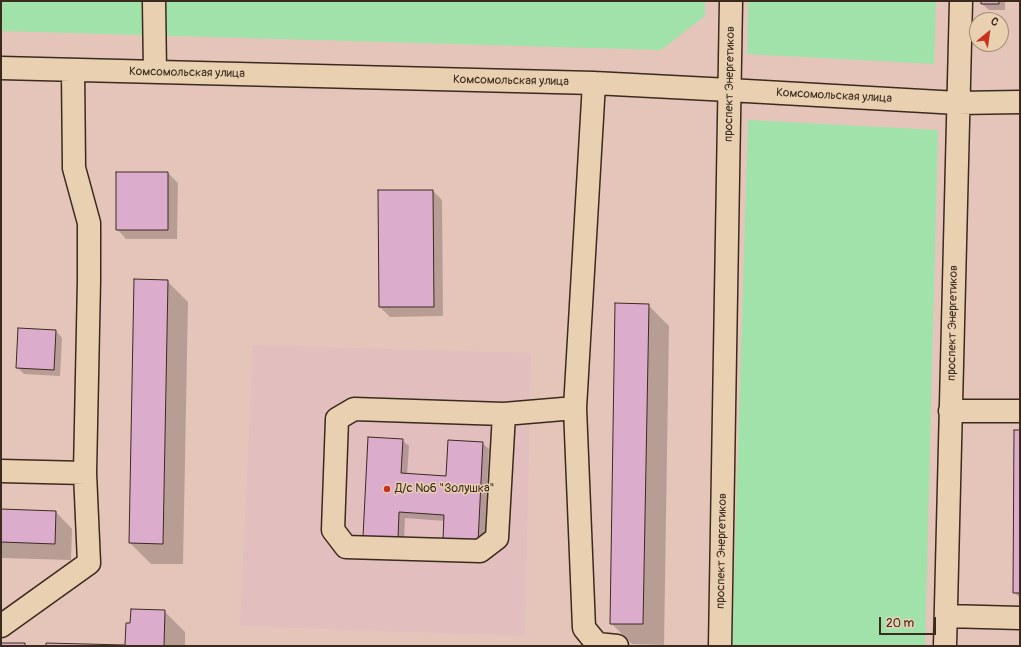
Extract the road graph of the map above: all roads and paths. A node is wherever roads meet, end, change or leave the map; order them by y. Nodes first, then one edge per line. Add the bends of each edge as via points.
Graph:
1 (154, 1) edge
2 (731, 1) edge
3 (961, 1) edge
4 (1, 68) edge
5 (73, 70) junction
6 (155, 72) junction
7 (594, 83) junction
8 (729, 90) junction
9 (1020, 102) edge
10 (958, 104) junction
11 (575, 408) junction
12 (950, 411) junction
13 (1020, 411) edge
14 (504, 414) junction
15 (1, 471) edge
16 (85, 473) junction
17 (946, 616) junction
18 (1020, 618) edge
19 (1, 626) edge
20 (617, 646) edge
21 (720, 646) edge
22 (945, 646) edge

1 - 6 street
2 - 8 street, проспект Энергетиков
3 - 10 street, проспект Энергетиков
4 - 5 street, Комсомольская улица
5 - 6 street, Комсомольская улица
5 - 16 street via 74,168 89,223
6 - 7 street, Комсомольская улица
7 - 8 street, Комсомольская улица
7 - 11 street
8 - 10 street, Комсомольская улица
8 - 21 street, проспект Энергетиков
9 - 10 street, Комсомольская улица
10 - 12 street, проспект Энергетиков
11 - 14 street
11 - 20 street via 584,628 597,644
12 - 13 street
12 - 17 street, проспект Энергетиков
14 - 14 street via 497,538 480,551 346,547 333,530 337,419 354,409
15 - 16 street
16 - 19 street via 88,563
17 - 18 street
17 - 22 street, проспект Энергетиков

